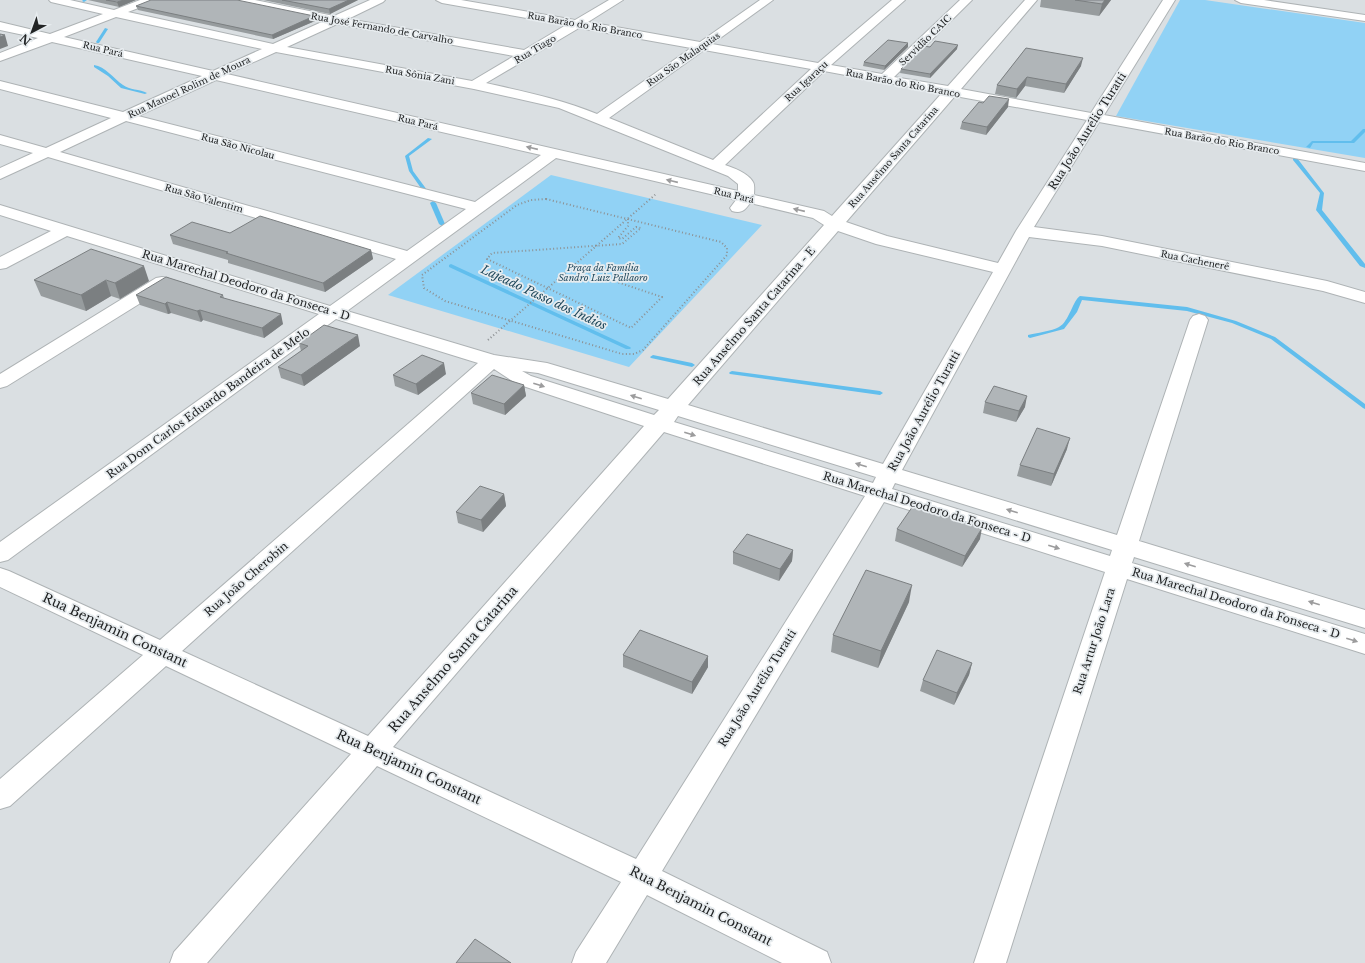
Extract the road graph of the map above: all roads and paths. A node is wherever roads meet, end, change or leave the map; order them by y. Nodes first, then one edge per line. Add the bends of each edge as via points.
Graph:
1 (55, 0) edge
2 (150, 0) edge
3 (239, 0) edge
4 (379, 0) edge
5 (442, 0) edge
6 (617, 0) edge
7 (767, 0) edge
8 (899, 0) edge
9 (966, 0) edge
10 (1031, 0) edge
11 (1169, 0) edge
12 (1241, 0) edge
13 (1301, 4) edge
14 (116, 13) junction
15 (1365, 18) edge
16 (335, 20) junction
17 (577, 24) junction
18 (0, 26) edge
19 (0, 35) edge
20 (52, 38) junction
21 (37, 43) junction
22 (701, 46) junction
23 (274, 48) junction
24 (526, 54) junction
25 (0, 58) edge
26 (821, 67) junction
27 (215, 75) junction
28 (884, 79) junction
29 (201, 82) junction
30 (0, 85) edge
31 (474, 85) junction
32 (951, 92) junction
33 (124, 117) junction
34 (600, 118) junction
35 (1095, 118) junction
36 (0, 139) edge
37 (47, 153) junction
38 (547, 157) junction
39 (716, 165) junction
40 (1365, 167) edge
41 (0, 174) edge
42 (661, 190) junction
43 (742, 203) junction
44 (477, 207) junction
45 (0, 210) edge
46 (628, 219) junction
47 (835, 224) junction
48 (66, 230) junction
49 (1024, 231) junction
50 (598, 245) junction
51 (409, 257) junction
52 (0, 264) edge
53 (186, 267) junction
54 (572, 267) junction
55 (1003, 269) junction
56 (548, 288) junction
57 (1365, 298) edge
58 (332, 312) junction
59 (510, 320) junction
60 (1199, 320) dead end
61 (471, 355) junction
62 (492, 361) junction
63 (0, 382) edge
64 (666, 416) junction
65 (884, 483) junction
66 (0, 554) edge
67 (1122, 556) junction
68 (0, 577) edge
69 (1365, 619) edge
70 (1365, 644) edge
71 (163, 653) junction
72 (373, 750) junction
73 (0, 797) edge
74 (641, 876) junction
75 (186, 963) edge
76 (588, 963) edge
77 (815, 963) edge
78 (990, 963) edge

1 - 14 street, Rua Sônia Zani
2 - 14 street
3 - 16 street, Rua José Fernando de Carvalho
4 - 16 street, Rua Manoel Rolim de Moura
5 - 17 street, Rua Barão do Rio Branco
6 - 17 street, Rua Tiago
7 - 22 street, Rua São Malaquias
8 - 26 street, Rua Igaraçu
9 - 28 street, Servidão CAIC
10 - 32 street, Rua Anselmo Santa Catarina
11 - 35 street, Rua João Aurélio Turatti
12 - 13 street
13 - 15 street
14 - 20 street
14 - 23 street, Rua Sônia Zani
16 - 23 street, Rua Manoel Rolim de Moura
16 - 24 street, Rua José Fernando de Carvalho
17 - 22 street, Rua Barão do Rio Branco
17 - 24 street, Rua Tiago
18 - 20 street, Rua Pará
19 - 21 street, Rua Pará
20 - 21 street
20 - 27 street, Rua Pará
21 - 25 street
21 - 29 street, Rua Pará
22 - 26 street, Rua Barão do Rio Branco
22 - 34 street, Rua São Malaquias
23 - 27 street, Rua Manoel Rolim de Moura
23 - 31 street, Rua Sônia Zani
24 - 31 street, Rua Tiago
26 - 28 street, Rua Barão do Rio Branco
26 - 39 street, Rua Igaraçu
27 - 29 street, Rua Manoel Rolim de Moura
38 -> 27 street, Rua Pará
28 - 32 street, Rua Barão do Rio Branco
29 - 33 street, Rua Manoel Rolim de Moura
29 - 38 street, Rua Pará
30 - 33 street, Rua São Nicolau
31 - 34 street, Rua Sônia Zani via 542,99
32 - 35 street, Rua Barão do Rio Branco
32 - 47 street, Rua Anselmo Santa Catarina
33 - 37 street, Rua Manoel Rolim de Moura
33 - 44 street, Rua São Nicolau
34 - 39 street, Rua Sônia Zani
35 - 40 street, Rua Barão do Rio Branco
35 - 49 street, Rua João Aurélio Turatti
36 - 37 street, Rua São Valentim
37 - 41 street, Rua Manoel Rolim de Moura
37 - 51 street, Rua São Valentim
38 - 42 street, Rua Pará
43 -> 38 street, Rua Pará
38 - 44 street, Rua Dom Carlos Eduardo Bandeira de Melo
39 - 43 street, Rua Sônia Zani via 733,172 746,183
42 - 43 street, Rua Pará
42 - 46 path
43 - 47 street, Rua Pará via 809,224
44 - 51 street, Rua Dom Carlos Eduardo Bandeira de Melo
45 - 48 street, Rua Marechal Deodoro da Fonseca - D
46 - 50 path
46 - 50 path via 628,226 618,238 622,239 636,227 641,228 622,244
46 - 59 path via 546,198 531,200 517,205 422,275 424,288 445,301
46 - 59 path via 721,242 729,250 643,350 634,354 622,354
47 - 55 street, Rua Pará via 882,240
47 - 64 street, Rua Anselmo Santa Catarina - E
48 - 52 street
48 - 53 street, Rua Marechal Deodoro da Fonseca - D
49 - 55 street, Rua João Aurélio Turatti
49 - 57 street, Rua Cachenerê via 1102,241 1327,286
50 - 54 path
50 - 56 path via 492,253 488,256 487,259
51 - 58 street, Rua Dom Carlos Eduardo Bandeira de Melo
53 - 58 street, Rua Marechal Deodoro da Fonseca - D
53 - 63 street
54 - 56 path
54 - 56 path via 662,297 631,328
55 - 65 street, Rua João Aurélio Turatti
56 - 59 path
58 - 61 street, Rua Marechal Deodoro da Fonseca - D
58 - 66 street, Rua Dom Carlos Eduardo Bandeira de Melo
59 - 61 path
60 - 67 street, Rua Artur João Lara
61 - 62 street, Rua Marechal Deodoro da Fonseca - D
62 - 64 street, Rua Marechal Deodoro da Fonseca - D via 524,380
62 - 71 street, Rua João Cherobin
64 - 65 street, Rua Marechal Deodoro da Fonseca - D
64 - 72 street, Rua Anselmo Santa Catarina
65 - 67 street, Rua Marechal Deodoro da Fonseca - D
65 - 74 street, Rua João Aurélio Turatti
69 -> 67 street, Rua Marechal Deodoro da Fonseca - D
67 -> 70 street, Rua Marechal Deodoro da Fonseca - D
67 - 78 street, Rua Artur João Lara
68 - 71 street, Rua Benjamin Constant
71 - 72 street, Rua Benjamin Constant
71 - 73 street, Rua João Cherobin
72 - 74 street, Rua Benjamin Constant
72 - 75 street, Rua Anselmo Santa Catarina
74 - 76 street, Rua João Aurélio Turatti
74 - 77 street, Rua Benjamin Constant

